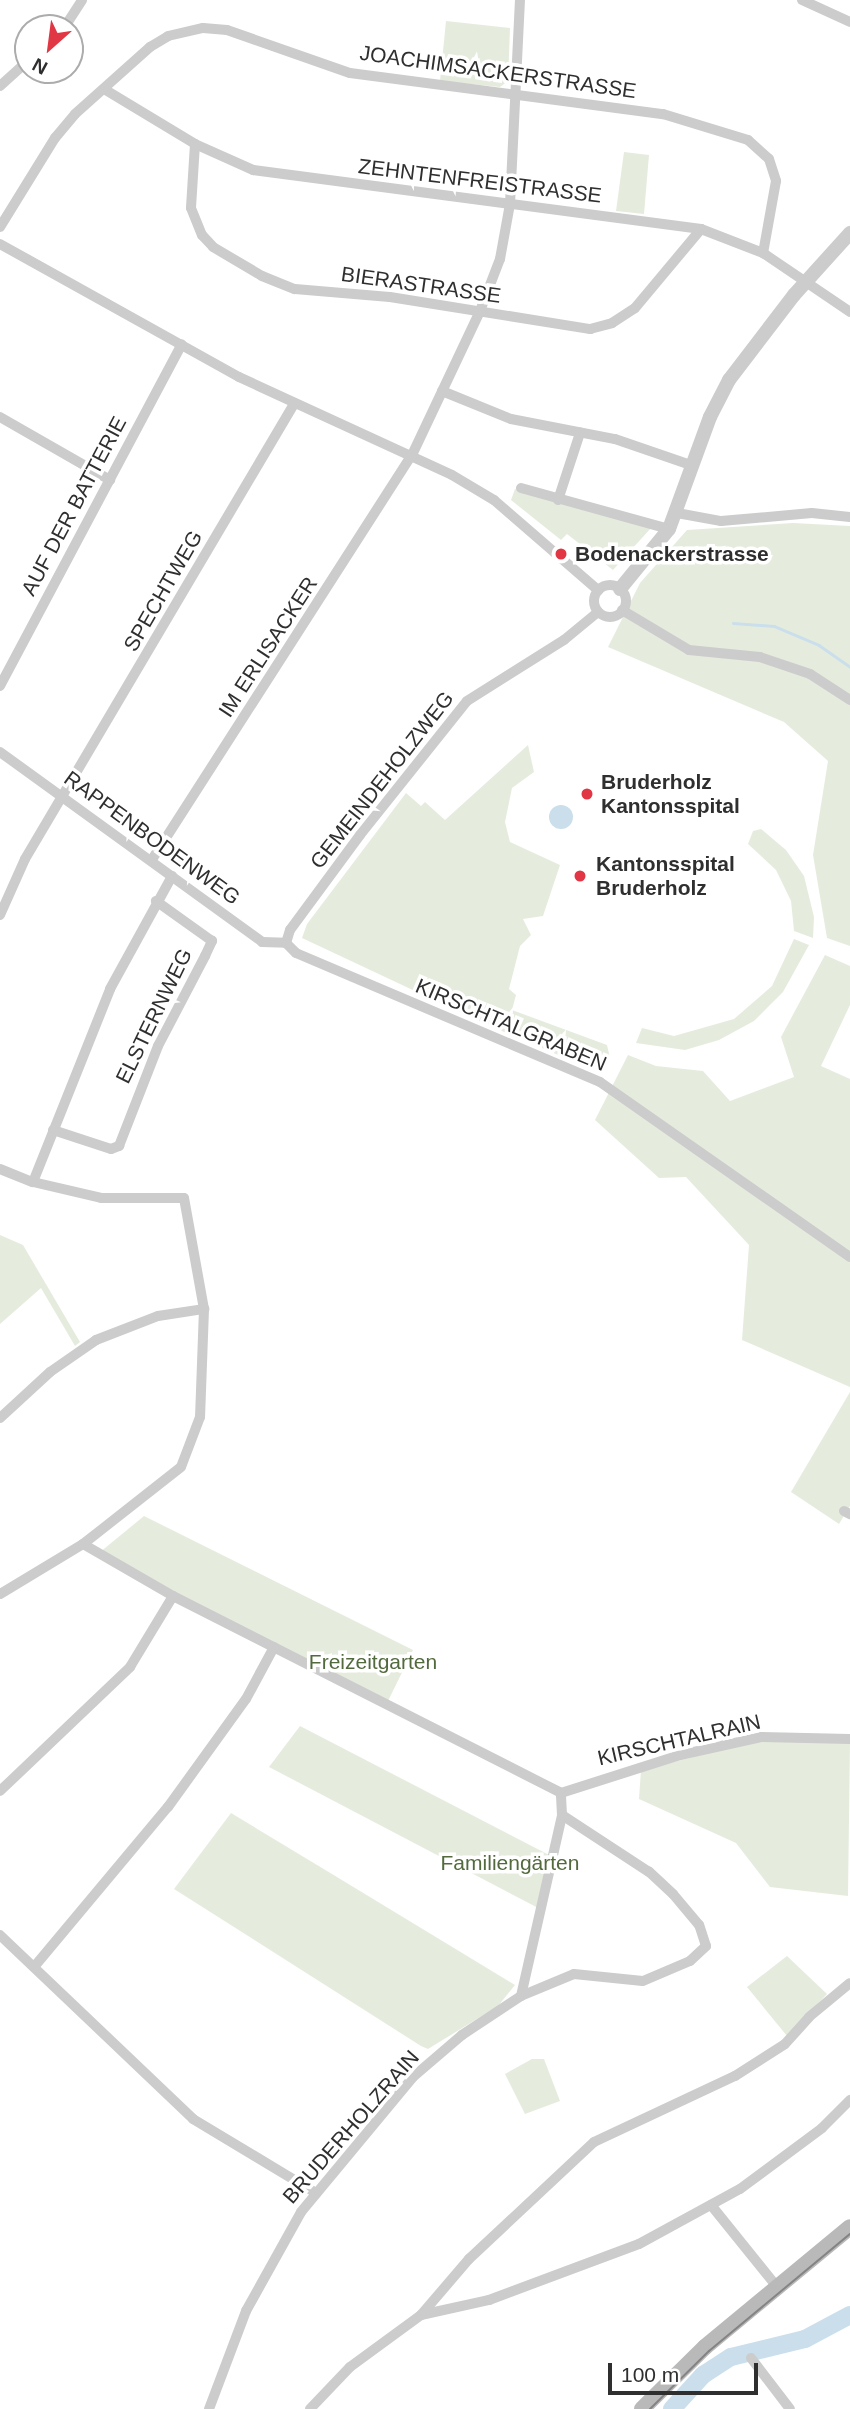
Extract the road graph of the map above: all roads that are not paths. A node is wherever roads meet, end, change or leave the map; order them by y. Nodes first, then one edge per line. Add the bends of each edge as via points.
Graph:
1 (520, 0) edge
2 (802, 0) edge
3 (850, 22) edge
4 (104, 89) junction
5 (516, 94) junction
6 (195, 144) junction
7 (510, 204) junction
8 (0, 227) edge
9 (701, 229) junction
10 (850, 233) edge
11 (0, 244) edge
12 (763, 253) junction
13 (807, 280) junction
14 (480, 311) junction
15 (850, 312) edge
16 (182, 344) junction
17 (442, 391) junction
18 (294, 404) junction
19 (0, 417) edge
20 (580, 433) junction
21 (412, 456) junction
22 (691, 465) junction
23 (110, 480) junction
24 (521, 488) dead end
25 (558, 500) junction
26 (677, 513) junction
27 (850, 517) edge
28 (669, 529) junction
29 (620, 589) junction
30 (597, 590) junction
31 (622, 610) junction
32 (598, 612) junction
33 (0, 686) edge
34 (850, 700) edge
35 (0, 752) edge
36 (65, 798) junction
37 (153, 858) junction
38 (172, 876) junction
39 (156, 901) junction
40 (0, 915) edge
41 (286, 943) junction
42 (53, 1130) junction
43 (0, 1169) edge
44 (33, 1182) junction
45 (850, 1256) edge
46 (204, 1309) junction
47 (0, 1418) edge
48 (83, 1544) junction
49 (0, 1594) edge
50 (173, 1596) junction
51 (274, 1647) junction
52 (850, 1739) edge
53 (0, 1791) edge
54 (561, 1793) junction
55 (562, 1815) junction
56 (0, 1935) edge
57 (34, 1967) junction
58 (850, 1983) edge
59 (521, 1996) junction
60 (850, 2101) edge
61 (316, 2193) junction
62 (711, 2205) junction
63 (850, 2227) edge
64 (778, 2288) junction
65 (421, 2315) junction
66 (751, 2358) dead end
67 (209, 2409) edge
68 (310, 2409) edge
69 (642, 2409) edge
70 (790, 2409) edge

1 - 5 street, IM ERLISACKER
2 - 3 street
4 - 5 street, JOACHIMSACKERSTRASSE via 168,36 203,28 227,30 350,73
4 - 6 street, ZEHNTENFREISTRASSE
4 - 8 street, JOACHIMSACKERSTRASSE via 55,138
5 - 7 street, IM ERLISACKER
5 - 12 street, JOACHIMSACKERSTRASSE via 680,117 760,147 776,181
6 - 7 street, ZEHNTENFREISTRASSE via 253,170
6 - 14 street, BIERASTRASSE via 194,221 213,247 262,276 295,289
7 - 9 street, ZEHNTENFREISTRASSE
7 - 14 street, IM ERLISACKER via 500,259
9 - 12 street, ZEHNTENFREISTRASSE
9 - 14 street, BIERASTRASSE via 635,309 611,324 570,328
10 - 13 street
11 - 16 street
12 - 13 street, ZEHNTENFREISTRASSE
13 - 15 street, ZEHNTENFREISTRASSE
13 - 22 street via 729,380
14 - 17 street, IM ERLISACKER
16 - 18 street
16 - 23 street, AUF DER BATTERIE
17 - 20 street via 511,419
17 - 21 street, IM ERLISACKER
18 - 21 street
18 - 36 street, SPECHTWEG
19 - 23 street
20 - 22 street via 615,439
20 - 25 street
21 - 30 street via 494,500
21 - 37 street, IM ERLISACKER
22 - 26 street
23 - 33 street, AUF DER BATTERIE
24 - 25 street
25 - 28 street
26 - 27 street via 721,521 812,513
26 - 28 street
28 - 29 street
29 - 30 street via 611,585
29 - 31 street via 625,597
30 - 32 street
31 - 32 street via 613,617
31 - 34 street via 689,650 760,657 810,674
32 - 41 street, GEMEINDEHOLZWEG via 564,640 467,701 360,835 290,930
35 - 36 street, RAPPENBODENWEG
36 - 37 street, RAPPENBODENWEG
36 - 40 street, SPECHTWEG via 25,859
37 - 38 street, RAPPENBODENWEG
38 - 39 street
38 - 41 street, RAPPENBODENWEG via 262,942
39 - 42 street via 110,989
39 - 42 street, ELSTERNWEG via 212,941 158,1045 119,1146 111,1149
41 - 45 street, KIRSCHTALGRABEN via 296,953 600,1082
42 - 44 street
43 - 44 street
44 - 46 street via 101,1198 184,1198
46 - 47 street via 147,1319 96,1340 50,1372
46 - 48 street via 200,1418 191,1450 181,1467
48 - 49 street
48 - 50 street
50 - 51 street
50 - 53 street via 130,1667
51 - 54 street
51 - 57 street via 246,1699 168,1807
52 - 54 street, KIRSCHTALRAIN via 761,1737 643,1766
54 - 55 street
55 - 59 street
55 - 59 street, BRUDERHOLZRAIN via 665,1886 699,1925 706,1946 690,1961 643,1981 574,1973
56 - 57 street
57 - 61 street via 193,2119
58 - 65 street via 817,2009 785,2044 745,2069 594,2142 499,2230 428,2302
59 - 61 street, BRUDERHOLZRAIN via 462,2035 413,2077
60 - 62 street via 822,2128
61 - 67 street, BRUDERHOLZRAIN via 246,2311
62 - 64 street
62 - 65 street via 637,2245 489,2300
63 - 64 main road
64 - 69 main road via 705,2347
65 - 68 street via 350,2367
66 - 70 street

